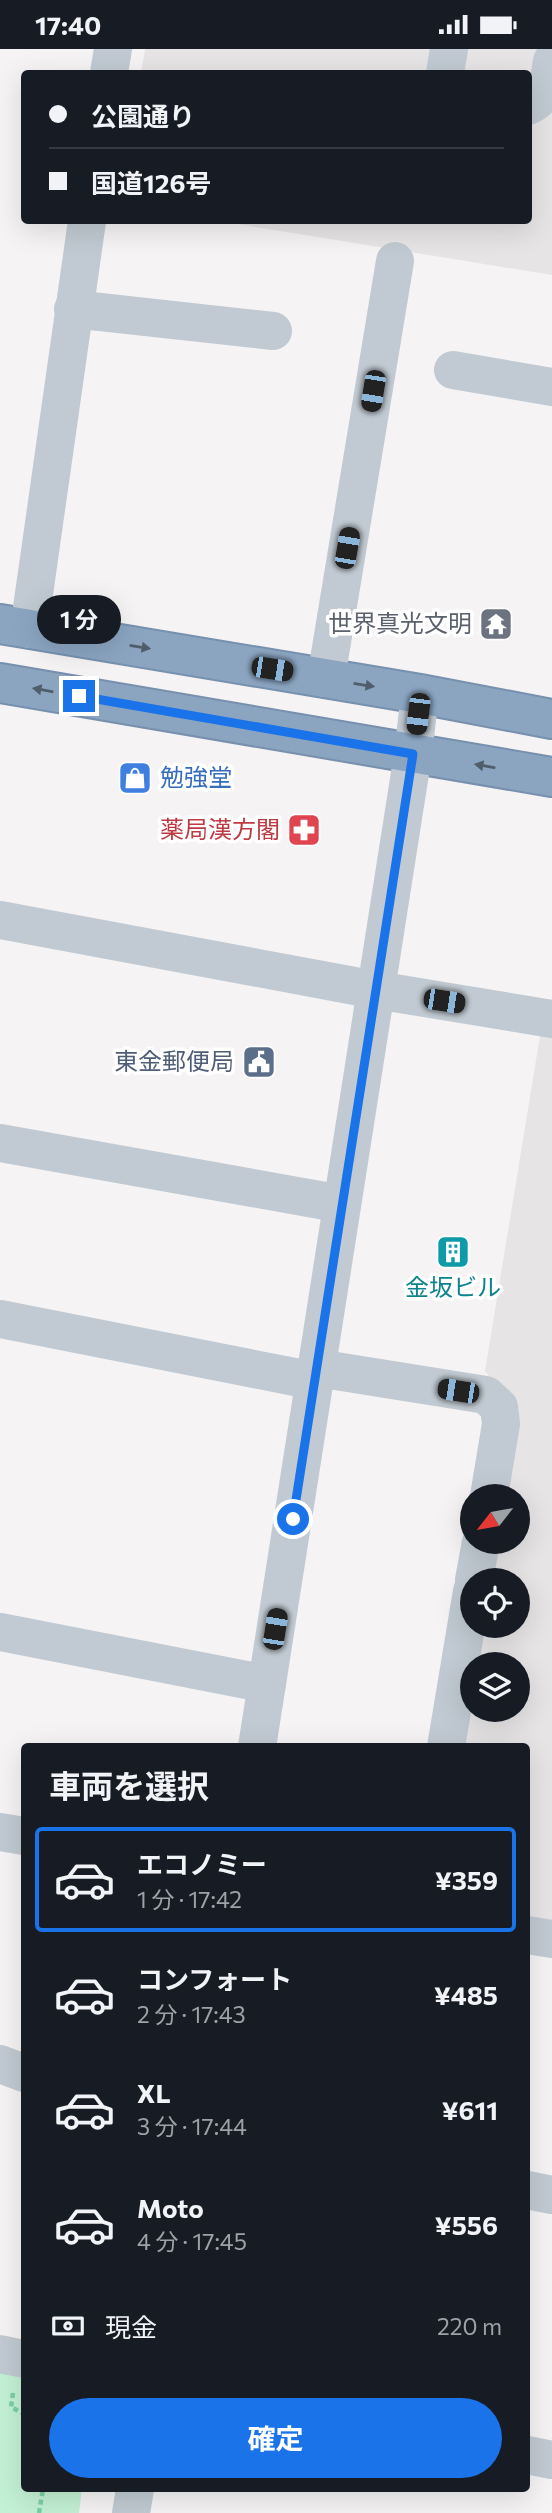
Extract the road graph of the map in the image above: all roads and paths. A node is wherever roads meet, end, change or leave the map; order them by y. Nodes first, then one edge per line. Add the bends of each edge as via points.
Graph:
1 (113, 49) edge
2 (449, 49) edge
3 (552, 61) edge
4 (110, 70) edge
5 (446, 70) edge
6 (539, 109) edge
7 (87, 224) edge
8 (395, 261) dead end
9 (73, 309) junction
10 (273, 331) dead end
11 (453, 370) dead end
12 (552, 387) edge
13 (14, 626) edge
14 (326, 678) junction
15 (0, 683) edge
16 (420, 694) junction
17 (552, 719) edge
18 (413, 754) junction
19 (552, 777) edge
20 (0, 920) edge
21 (376, 990) junction
22 (552, 1019) edge
23 (0, 1143) edge
24 (342, 1204) junction
25 (0, 1319) edge
26 (316, 1375) junction
27 (491, 1484) edge
28 (0, 1632) edge
29 (464, 1638) edge
30 (267, 1684) junction
31 (258, 1743) edge
32 (447, 1743) edge
33 (0, 1832) edge
34 (21, 1836) edge
35 (530, 1935) edge
36 (552, 1939) edge
37 (0, 2064) edge
38 (21, 2072) edge
39 (530, 2191) edge
40 (552, 2195) edge
41 (0, 2354) edge
42 (21, 2358) edge
43 (530, 2456) edge
44 (552, 2460) edge
45 (42, 2492) edge
46 (134, 2492) edge
47 (39, 2513) edge
48 (131, 2513) edge

1 - 4 street
2 - 5 street
3 - 6 street
7 - 9 street
8 - 14 street
9 - 10 street
9 - 13 street
11 - 12 street
13 -> 14 highway
14 -> 16 highway
18 -> 15 highway
16 - 17 highway
16 - 18 street
19 -> 18 highway
18 - 21 street
20 - 21 street
21 - 22 street
21 - 24 street
23 - 24 street
24 - 26 street
25 - 26 street
26 - 27 street via 486,1395 499,1407 501,1424
26 - 30 street
28 - 30 street
29 - 32 street
30 - 31 street
33 - 34 street
35 - 36 street
37 - 38 street
39 - 40 street
41 - 42 street
43 - 44 street
45 - 47 path
46 - 48 street

